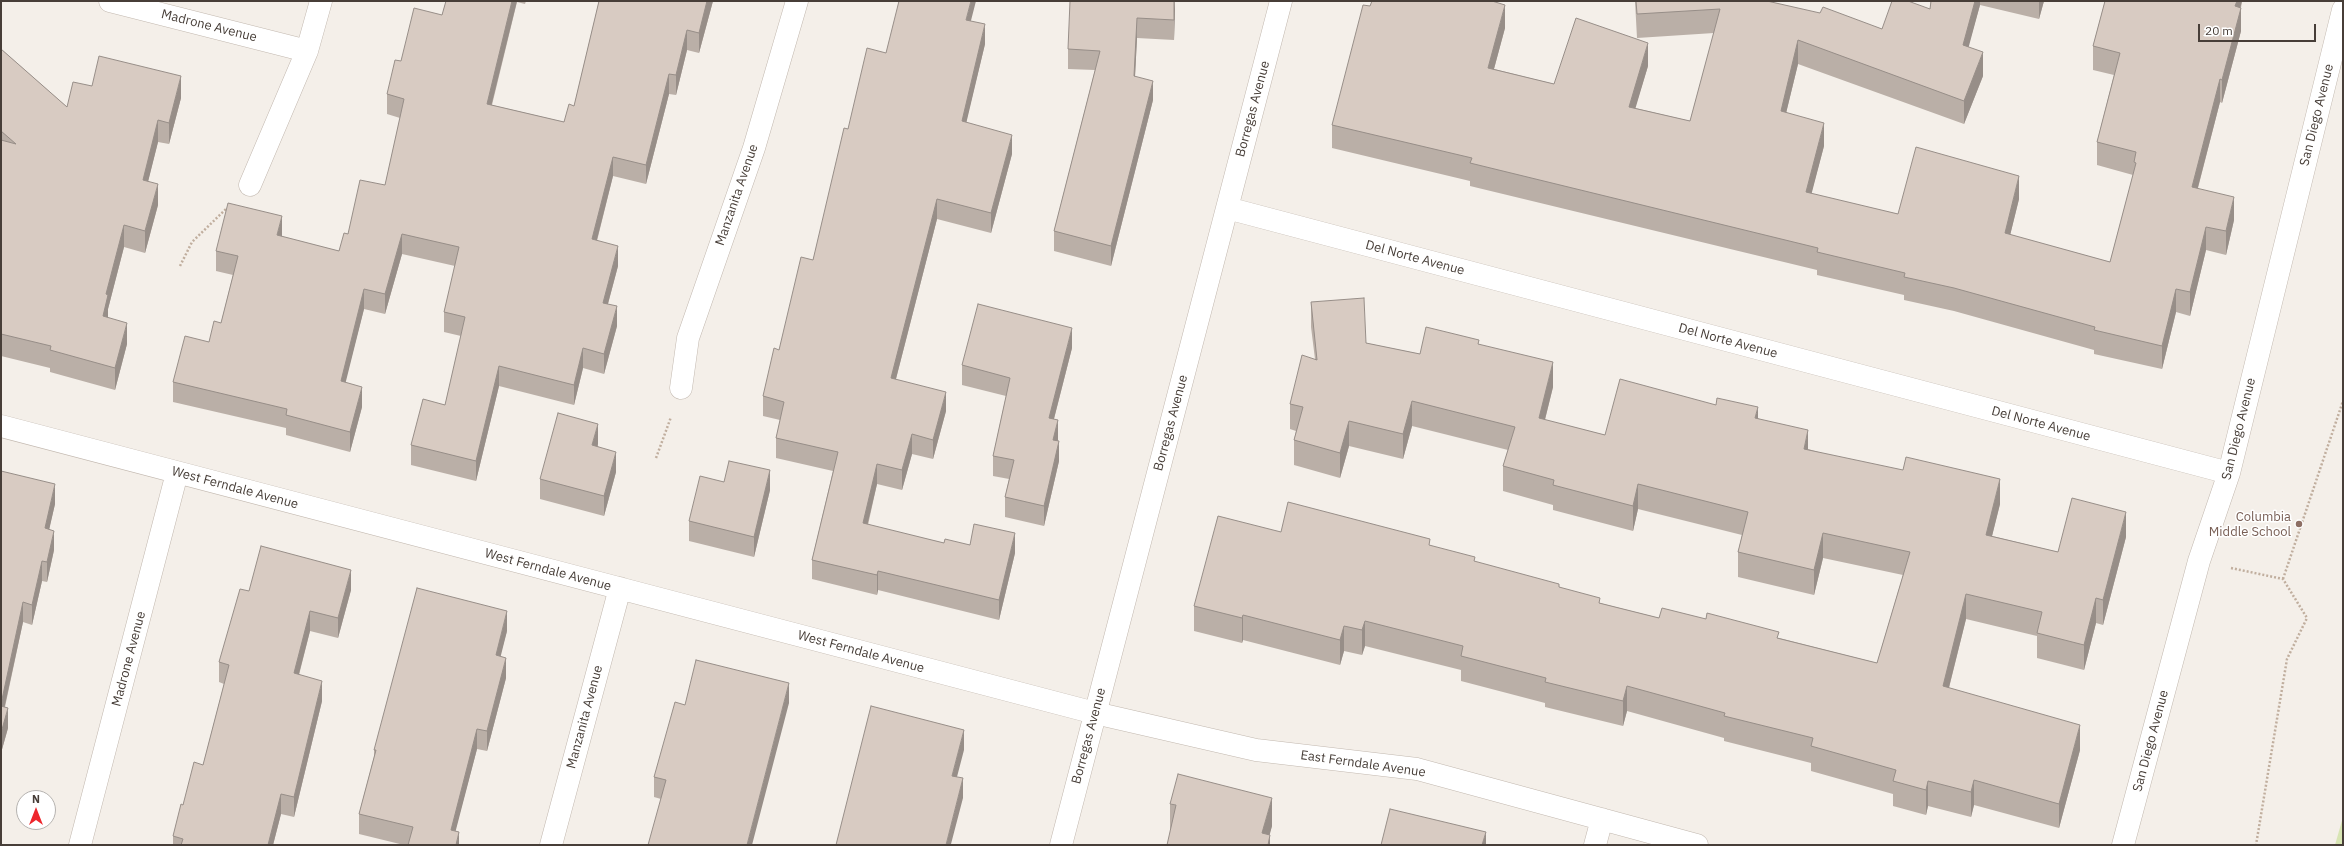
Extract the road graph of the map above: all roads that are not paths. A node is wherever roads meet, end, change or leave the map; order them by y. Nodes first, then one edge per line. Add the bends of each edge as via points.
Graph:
1 (110, 1) edge
2 (321, 1) edge
3 (797, 1) edge
4 (1281, 1) edge
5 (2343, 10) edge
6 (307, 51) junction
7 (250, 185) road end
8 (1227, 208) junction
9 (681, 388) road end
10 (1, 426) edge
11 (177, 473) junction
12 (2229, 473) junction
13 (620, 588) junction
14 (1095, 713) junction
15 (1602, 819) junction
16 (80, 845) edge
17 (551, 845) edge
18 (1061, 845) edge
19 (1595, 845) edge
20 (1697, 845) edge
21 (2123, 845) edge

1 - 6 street, Madrone Avenue
2 - 6 street
3 - 9 street, Manzanita Avenue via 754,148 688,338
4 - 8 street, Borregas Avenue
5 - 12 street, San Diego Avenue
6 - 7 street
8 - 12 street, Del Norte Avenue
8 - 14 street, Borregas Avenue
10 - 11 street, West Ferndale Avenue
11 - 13 street, West Ferndale Avenue
11 - 16 street, Madrone Avenue
12 - 21 street, San Diego Avenue via 2199,561
13 - 14 street, West Ferndale Avenue
13 - 17 street, Manzanita Avenue
14 - 15 street, East Ferndale Avenue via 1256,750 1417,770
14 - 18 street, Borregas Avenue
15 - 19 street
15 - 20 street, East Ferndale Avenue

